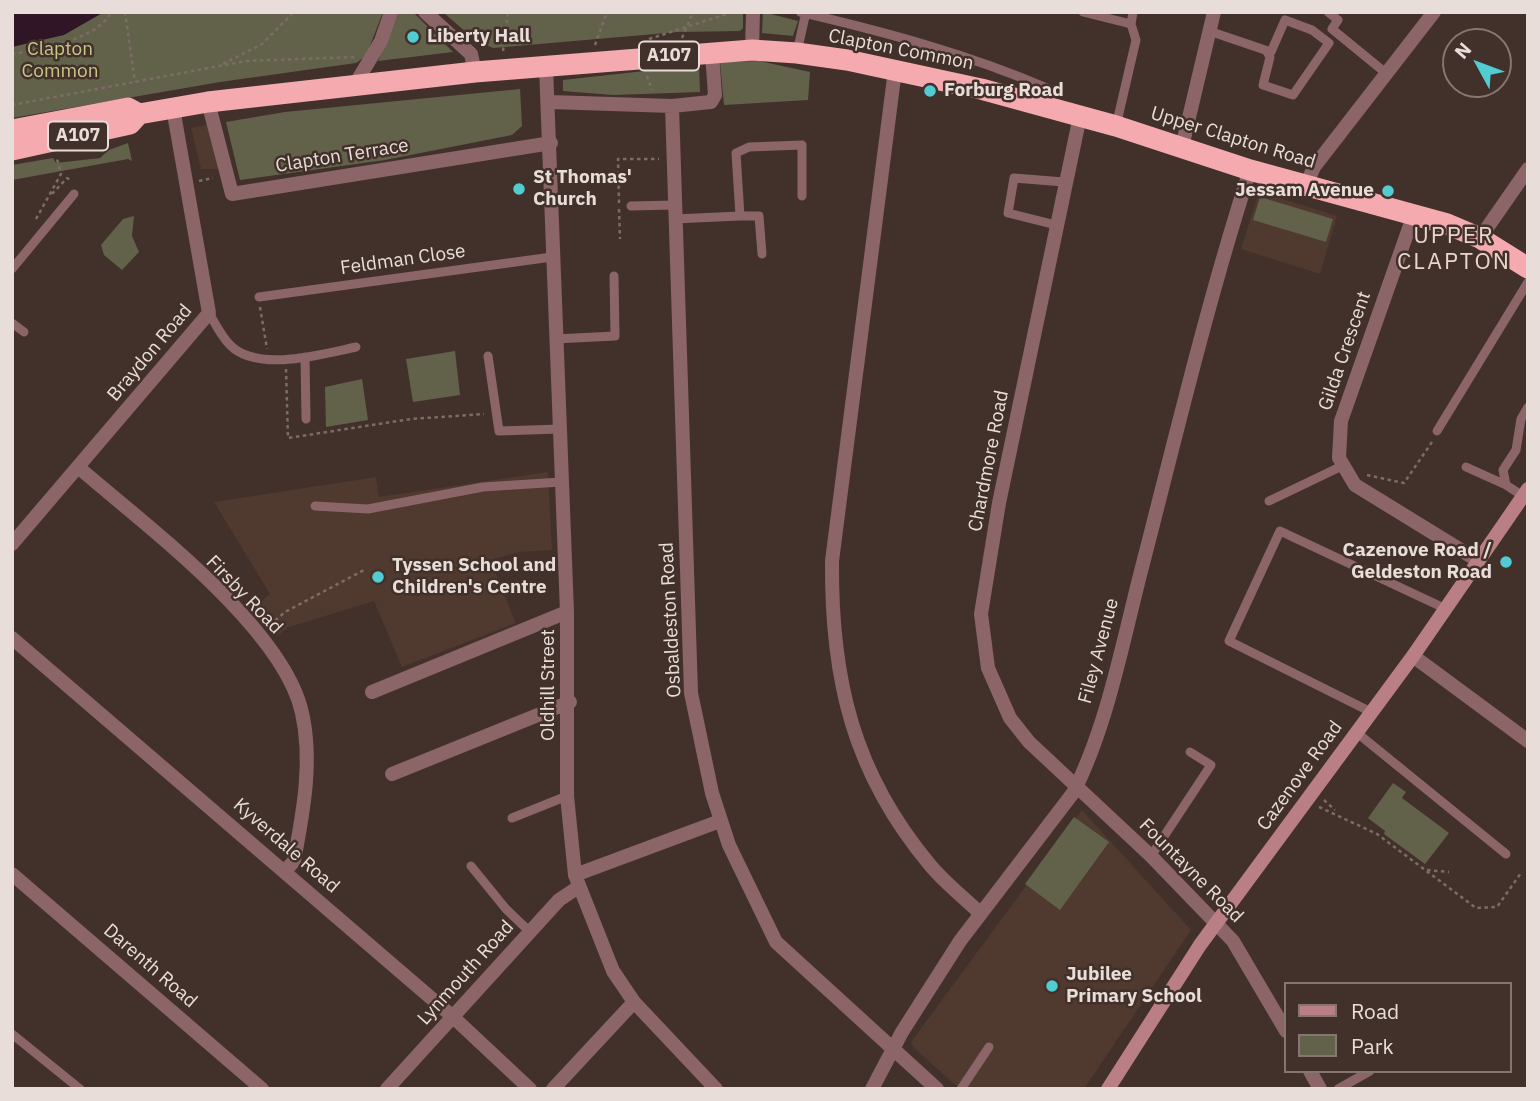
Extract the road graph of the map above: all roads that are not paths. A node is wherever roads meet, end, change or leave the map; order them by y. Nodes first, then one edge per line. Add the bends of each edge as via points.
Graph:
1 (391, 12) edge
2 (425, 12) edge
3 (753, 12) edge
4 (1083, 12) edge
5 (1133, 12) edge
6 (1213, 12) edge
7 (1328, 12) edge
8 (1434, 12) edge
9 (804, 13) edge
10 (1130, 24) junction
11 (1209, 31) junction
12 (752, 50) junction
13 (1267, 52) junction
14 (712, 53) junction
15 (797, 53) junction
16 (546, 67) junction
17 (895, 70) junction
18 (475, 72) junction
19 (1387, 74) junction
20 (354, 86) junction
21 (1049, 89) dead end
22 (208, 102) junction
23 (550, 102) junction
24 (672, 106) junction
25 (173, 108) junction
26 (139, 114) junction
27 (1080, 116) junction
28 (1116, 126) junction
29 (12, 130) edge
30 (551, 142) junction
31 (1182, 147) junction
32 (12, 150) edge
33 (1528, 169) edge
34 (1250, 170) junction
35 (1064, 182) junction
36 (1306, 185) junction
37 (74, 194) dead end
38 (802, 197) dead end
39 (631, 206) dead end
40 (674, 212) junction
41 (1414, 214) junction
42 (740, 216) junction
43 (1056, 225) junction
44 (1480, 238) junction
45 (762, 254) dead end
46 (552, 257) junction
47 (1528, 268) edge
48 (12, 269) edge
49 (614, 276) dead end
50 (1528, 282) edge
51 (259, 297) road end
52 (209, 313) junction
53 (12, 323) edge
54 (24, 331) dead end
55 (555, 339) junction
56 (356, 347) dead end
57 (488, 356) dead end
58 (305, 357) junction
59 (1528, 407) edge
60 (306, 419) dead end
61 (560, 429) junction
62 (1437, 431) road end
63 (1342, 466) junction
64 (78, 467) junction
65 (1466, 467) dead end
66 (561, 482) junction
67 (1506, 485) junction
68 (1525, 492) edge
69 (1269, 500) dead end
70 (315, 506) dead end
71 (12, 544) edge
72 (1477, 560) junction
73 (1444, 608) junction
74 (568, 612) junction
75 (12, 638) edge
76 (1413, 656) junction
77 (372, 692) dead end
78 (570, 702) junction
79 (1371, 712) junction
80 (1356, 732) junction
81 (1528, 741) edge
82 (1190, 751) dead end
83 (392, 774) dead end
84 (1076, 786) junction
85 (567, 796) junction
86 (512, 818) dead end
87 (720, 821) junction
88 (1506, 854) dead end
89 (1151, 856) junction
90 (471, 866) dead end
91 (285, 871) junction
92 (12, 874) edge
93 (576, 881) junction
94 (980, 913) junction
95 (1217, 922) junction
96 (530, 932) junction
97 (634, 1002) junction
98 (452, 1016) junction
99 (1284, 1028) edge
100 (12, 1034) edge
101 (989, 1048) dead end
102 (894, 1051) junction
103 (1311, 1073) edge
104 (1366, 1073) edge
105 (79, 1089) edge
106 (262, 1089) edge
107 (387, 1089) edge
108 (530, 1089) edge
109 (553, 1089) edge
110 (716, 1089) edge
111 (872, 1089) edge
112 (937, 1089) edge
113 (961, 1089) edge
114 (1108, 1089) edge
115 (1320, 1089) edge
116 (1338, 1089) edge

1 - 20 street via 381,41
2 - 18 street via 471,54
3 - 12 street
4 - 10 lane
5 - 10 lane
6 - 11 street
7 - 19 lane via 1338,20 1332,29
8 - 19 street
9 - 15 lane
9 - 21 lane via 994,65
10 - 28 lane via 1136,40
11 - 13 lane
11 - 31 street
12 - 14 highway, Clapton Common / A107
12 - 15 highway, Clapton Common / A107
13 - 13 lane via 1271,52 1284,20 1312,30 1329,43 1293,95 1263,85 1270,57
14 - 16 highway, Clapton Common / A107
14 - 24 street via 715,95 711,102
15 - 17 highway, Clapton Common / A107
16 - 18 highway, Clapton Common / A107
16 - 23 street, Oldhill Street
17 - 27 highway, Clapton Common / A107
17 - 94 street via 832,561 837,667 858,746 882,799 931,867
18 - 20 highway, Clapton Common / A107
19 - 36 street via 1314,167
20 - 22 highway, Clapton Common / A107
22 - 25 highway, Clapton Common / A107
22 - 30 street, Clapton Terrace via 232,194
23 - 24 street
23 - 30 street, Oldhill Street
24 - 40 street, Osbaldeston Road
25 - 26 highway, Clapton Common / A107
25 - 52 street, Braydon Road
26 - 29 highway, Clapton Common / A107 via 128,108
26 - 32 highway, Clapton Common / A107 via 130,124
27 - 28 highway, Upper Clapton Road / A107
27 - 35 street, Chardmore Road
28 - 31 highway, Upper Clapton Road / A107
30 - 46 street, Oldhill Street
31 - 34 highway, Upper Clapton Road / A107
33 - 44 street
34 - 36 highway, Upper Clapton Road / A107
34 - 84 street, Filey Avenue via 1098,729
35 - 43 street, Chardmore Road
35 - 43 lane via 1014,178 1008,213
36 - 41 highway, Upper Clapton Road / A107
37 - 48 lane
38 - 42 lane via 802,145 749,147 736,153
39 - 40 lane
40 - 42 lane
40 - 87 street, Osbaldeston Road via 691,692
41 - 44 highway, Upper Clapton Road / A107
41 - 63 street, Gilda Crescent via 1340,421 1337,441
42 - 45 lane via 759,216
43 - 84 street, Chardmore Road via 981,614 988,668 1010,718
44 - 47 highway, Upper Clapton Road / A107
46 - 51 lane, Feldman Close
46 - 55 street, Oldhill Street
49 - 55 lane via 615,336
50 - 62 lane
52 - 58 lane via 232,347 268,359
52 - 64 street, Braydon Road
53 - 54 lane
55 - 61 street, Oldhill Street
56 - 58 lane
57 - 61 lane via 499,431
58 - 60 lane
59 - 67 lane via 1521,419 1516,450 1503,470
61 - 66 street, Oldhill Street
63 - 69 lane
63 - 72 street via 1359,487
64 - 71 street, Braydon Road
64 - 91 street, Firsby Road via 208,581 259,634 292,684 302,710 308,762 298,838 293,861
65 - 67 lane
66 - 70 lane via 483,487 368,509
66 - 74 street, Oldhill Street
67 - 68 lane
68 - 72 street, Cazenove Road
72 - 73 street, Cazenove Road
73 - 76 street, Cazenove Road
73 - 79 lane via 1280,531 1229,641
74 - 77 street
74 - 78 street, Oldhill Street
75 - 91 street, Kyverdale Road
76 - 79 street, Cazenove Road
76 - 81 street
78 - 83 street
78 - 85 street, Oldhill Street
79 - 80 street, Cazenove Road
80 - 88 lane
80 - 95 street, Cazenove Road
82 - 89 lane via 1211,765
84 - 89 street, Fountayne Road
84 - 94 street, Filey Avenue
85 - 86 lane
85 - 93 street, Oldhill Street
87 - 93 street, Lynmouth Road
87 - 102 street, Osbaldeston Road via 776,942
89 - 95 street, Fountayne Road
90 - 96 lane
91 - 98 street, Kyverdale Road
92 - 106 street, Darenth Road
93 - 96 street, Lynmouth Road
93 - 97 street, Oldhill Street via 607,959
94 - 102 street, Filey Avenue
95 - 99 street, Fountayne Road
95 - 114 street, Cazenove Road
96 - 98 street, Lynmouth Road
97 - 109 street
97 - 110 street, Oldhill Street
98 - 107 street, Lynmouth Road
98 - 108 street, Kyverdale Road
100 - 105 lane
101 - 113 lane
102 - 111 street, Filey Avenue
102 - 112 street, Osbaldeston Road
103 - 115 street
104 - 116 lane

